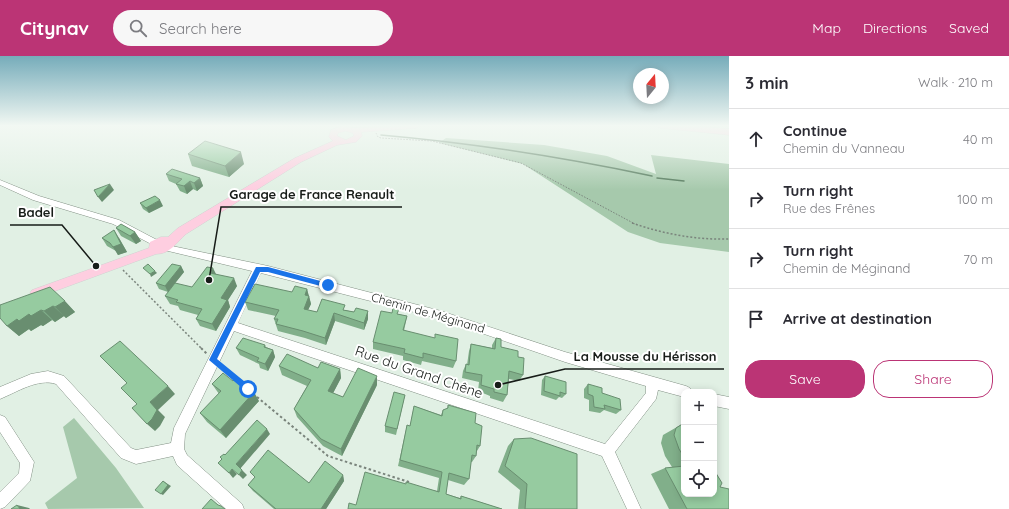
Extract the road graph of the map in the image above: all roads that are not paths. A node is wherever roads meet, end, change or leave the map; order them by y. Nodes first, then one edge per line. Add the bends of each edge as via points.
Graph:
1 (321, 147) edge
2 (328, 147) edge
3 (316, 151) junction
4 (0, 182) edge
5 (161, 246) junction
6 (258, 269) junction
7 (26, 296) edge
8 (231, 325) junction
9 (652, 382) junction
10 (681, 391) edge
11 (0, 393) edge
12 (717, 401) edge
13 (729, 403) edge
14 (0, 421) edge
15 (177, 449) junction
16 (607, 451) junction
17 (0, 502) edge
18 (237, 509) edge
19 (634, 509) edge

1 - 3 main road
2 - 3 main road
3 - 5 main road
4 - 5 street, Chemin de Méginand via 36,198 116,222
5 - 6 street, Chemin de Méginand
5 - 7 main road
6 - 8 street
6 - 9 street, Chemin de Méginand via 441,315
8 - 15 street via 179,433
8 - 16 street, Rue du Grand Chêne
9 - 10 street, Chemin de Méginand
9 - 16 street via 652,395
11 - 15 street via 48,376 60,380 126,453 136,457
12 - 13 street
14 - 17 street via 27,462 25,476
15 - 18 street via 182,460
16 - 19 street

